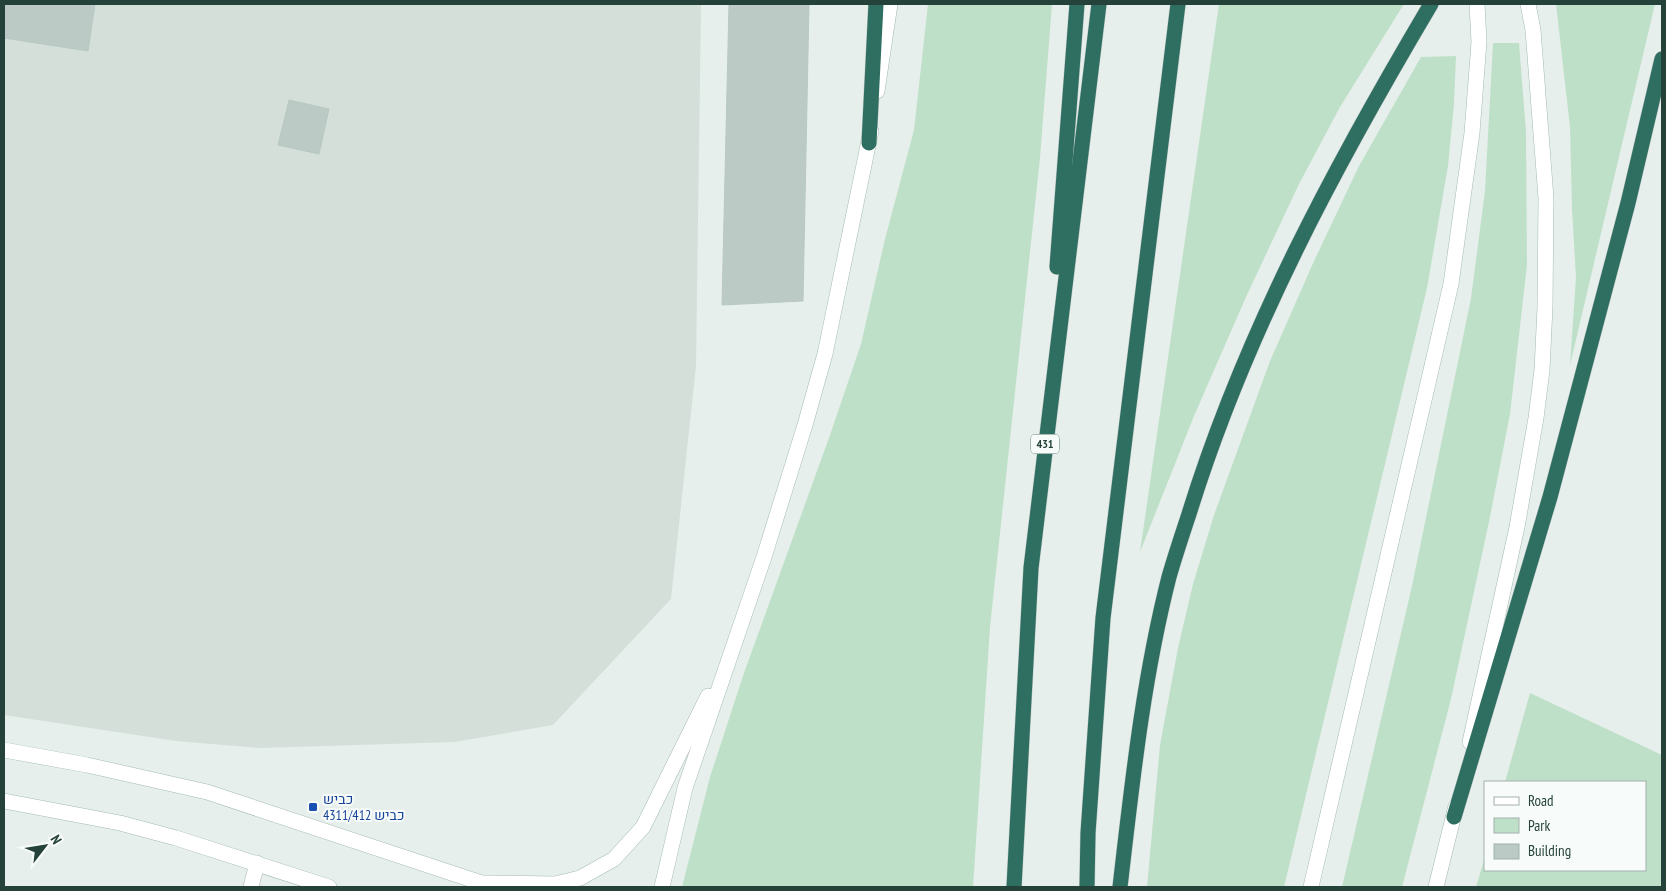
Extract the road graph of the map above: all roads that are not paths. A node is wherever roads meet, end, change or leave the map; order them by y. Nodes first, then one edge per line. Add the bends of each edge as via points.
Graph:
1 (876, 4) edge
2 (890, 4) edge
3 (1077, 4) edge
4 (1100, 4) edge
5 (1178, 4) edge
6 (1182, 4) edge
7 (1431, 4) edge
8 (1477, 4) edge
9 (1528, 4) edge
10 (1172, 52) junction
11 (1662, 59) edge
12 (869, 143) junction
13 (1043, 463) junction
14 (735, 641) junction
15 (4, 750) edge
16 (4, 800) edge
17 (1454, 817) junction
18 (257, 863) junction
19 (479, 883) junction
20 (251, 887) edge
21 (330, 887) edge
22 (494, 887) edge
23 (662, 887) edge
24 (1014, 887) edge
25 (1087, 887) edge
26 (1120, 887) edge
27 (1310, 887) edge
28 (1436, 887) edge

1 - 12 highway
2 - 12 main road
3 - 13 highway
4 - 13 highway, 431
5 - 10 highway
6 - 10 highway
7 - 26 highway via 1382,86 1294,254 1251,345 1202,471 1169,576 1156,638 1142,714
8 - 27 main road via 1479,42 1472,133 1451,284
9 - 17 main road via 1533,30 1546,198 1542,370 1517,527
10 - 25 highway via 1103,618
11 - 17 highway via 1628,203 1550,497
12 - 14 main road via 824,354 805,425
13 - 24 highway, 431 via 1031,568
14 - 19 main road via 643,827 614,859 580,878 556,884
14 - 23 main road via 685,788
15 - 19 main road via 207,792
16 - 18 main road via 120,823
17 - 28 main road
18 - 20 main road
18 - 21 main road
19 - 22 main road

